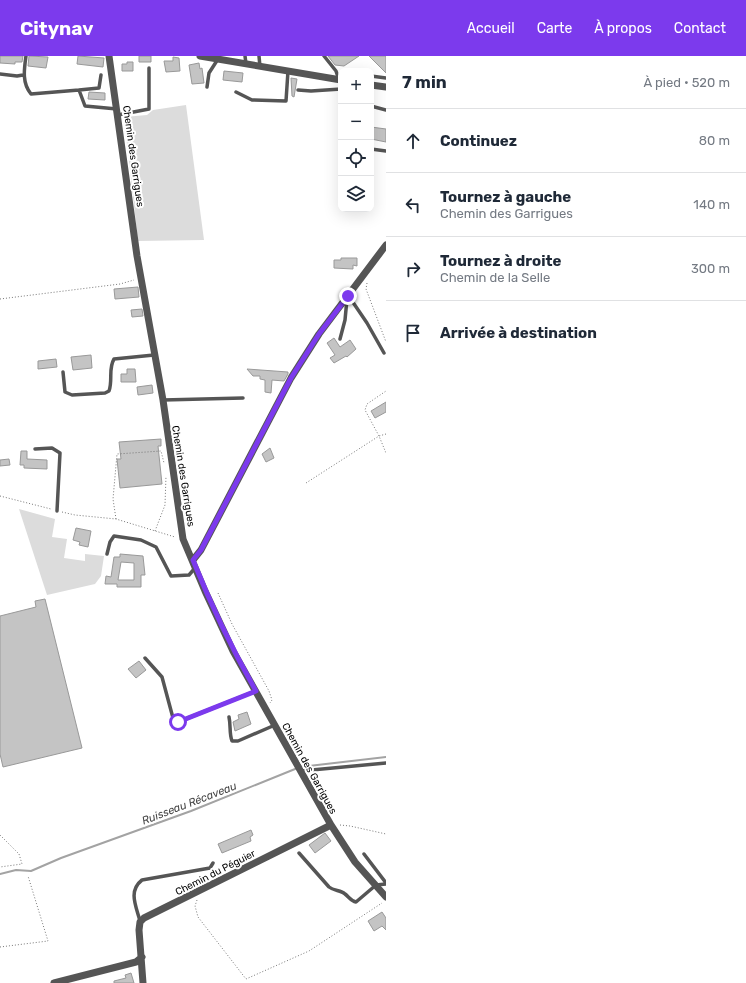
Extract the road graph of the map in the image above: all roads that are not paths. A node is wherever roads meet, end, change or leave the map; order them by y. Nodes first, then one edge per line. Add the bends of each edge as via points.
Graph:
1 (26, 56) edge
2 (109, 56) edge
3 (200, 56) edge
4 (246, 56) edge
5 (259, 56) edge
6 (324, 56) edge
7 (218, 60) junction
8 (246, 64) junction
9 (260, 67) junction
10 (149, 68) dead end
11 (288, 71) junction
12 (0, 74) edge
13 (23, 75) junction
14 (101, 75) dead end
15 (338, 76) edge
16 (374, 76) edge
17 (386, 78) edge
18 (338, 80) edge
19 (374, 85) edge
20 (207, 87) dead end
21 (386, 87) edge
22 (338, 89) edge
23 (79, 90) junction
24 (298, 90) dead end
25 (236, 92) dead end
26 (374, 107) edge
27 (386, 110) edge
28 (117, 112) junction
29 (374, 149) edge
30 (386, 151) edge
31 (386, 245) edge
32 (348, 296) junction
33 (340, 339) dead end
34 (384, 353) dead end
35 (154, 356) junction
36 (63, 372) dead end
37 (243, 398) dead end
38 (162, 400) junction
39 (36, 449) dead end
40 (58, 511) road end
41 (106, 554) dead end
42 (194, 564) junction
43 (145, 658) dead end
44 (256, 691) junction
45 (229, 717) dead end
46 (275, 725) junction
47 (386, 763) edge
48 (298, 768) junction
49 (332, 826) junction
50 (299, 854) dead end
51 (364, 854) dead end
52 (214, 863) dead end
53 (386, 884) edge
54 (376, 885) junction
55 (386, 897) edge
56 (140, 922) junction
57 (142, 957) junction
58 (54, 983) edge
59 (143, 983) edge

1 - 13 lane
2 - 28 street, Chemin des Garrigues
3 - 7 street
4 - 8 lane
5 - 9 lane
6 - 15 lane
7 - 8 street
7 - 20 lane via 209,74
8 - 9 street
9 - 11 street
10 - 28 lane via 149,109
11 - 18 street
11 - 25 lane via 286,101 252,100
12 - 13 lane
13 - 23 lane via 31,94
14 - 23 lane via 99,88
16 - 17 lane
19 - 21 street
22 - 24 lane
23 - 28 lane via 85,106
26 - 27 lane
28 - 35 street, Chemin des Garrigues
29 - 30 lane
31 - 32 street
32 - 33 lane
32 - 34 lane
32 - 42 street via 319,334 291,378
35 - 36 lane via 114,359 110,366 110,391 105,393 72,395 65,392
35 - 38 street, Chemin des Garrigues
37 - 38 lane
38 - 42 street, Chemin des Garrigues via 184,539
39 - 40 lane via 52,448 60,453
41 - 42 lane via 114,536 141,540 156,547 171,576 189,575
42 - 44 street, Chemin des Garrigues via 233,651
43 - 44 lane via 162,677 174,718 178,722
44 - 46 street, Chemin des Garrigues
45 - 46 lane via 229,734 232,741 238,741
46 - 48 street, Chemin des Garrigues
47 - 48 lane
48 - 49 street, Chemin des Garrigues
49 - 54 street, Chemin des Garrigues via 355,862
49 - 56 street, Chemin du Péguier
50 - 54 lane via 334,891 344,893 352,901 356,902
51 - 53 lane
52 - 56 lane via 210,868 142,880 134,890
53 - 54 lane
54 - 55 street, Chemin des Garrigues
56 - 57 street
57 - 58 street via 136,962
57 - 59 street

